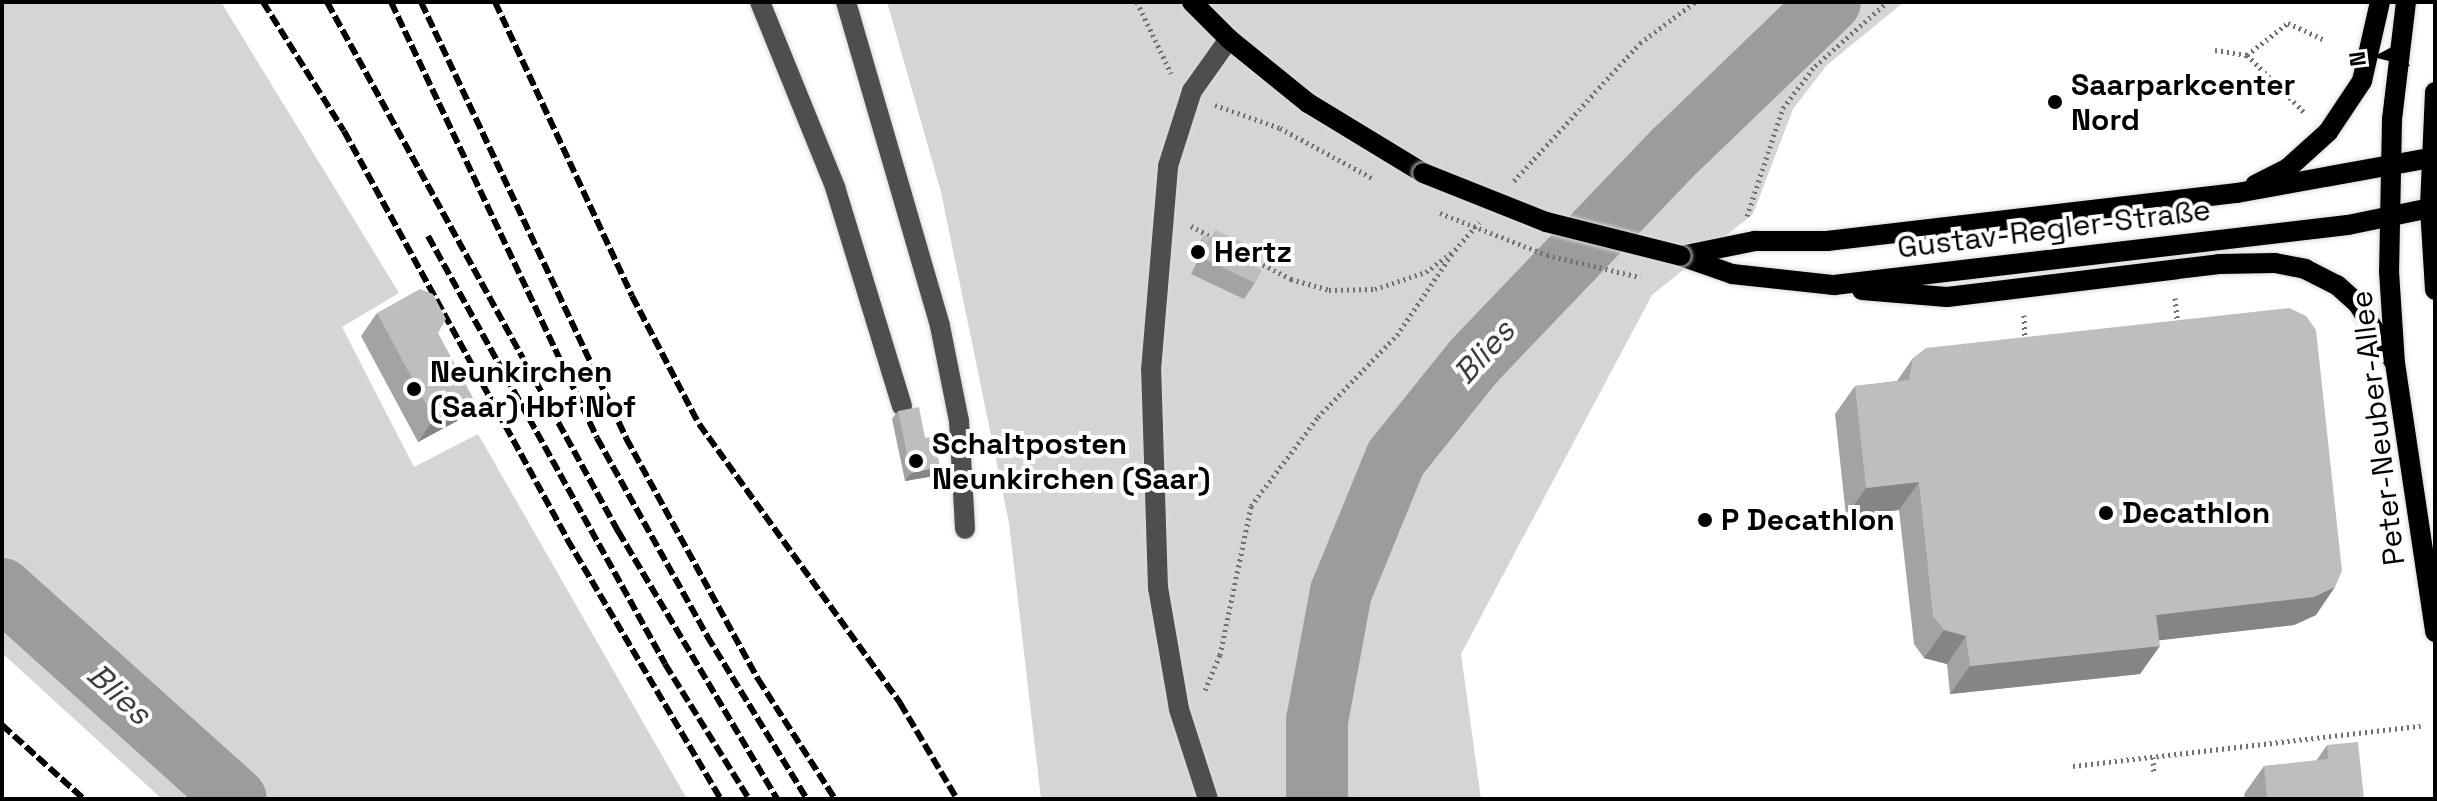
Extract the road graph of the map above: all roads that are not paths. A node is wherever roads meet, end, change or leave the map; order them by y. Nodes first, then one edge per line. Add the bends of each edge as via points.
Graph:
1 (760, 2) edge
2 (846, 2) edge
3 (1192, 2) edge
4 (2380, 2) edge
5 (2406, 2) edge
6 (1229, 39) junction
7 (2435, 92) edge
8 (2433, 158) edge
9 (2390, 169) junction
10 (2237, 193) junction
11 (2433, 207) edge
12 (2389, 216) junction
13 (1681, 256) junction
14 (1834, 285) junction
15 (2435, 290) edge
16 (2395, 363) junction
17 (902, 406) dead end
18 (965, 529) dead end
19 (2435, 632) edge
20 (1208, 799) edge

1 - 17 lane via 840,201
2 - 18 lane via 940,326 959,421
3 - 6 main road, Gustav-Regler-Straße
4 - 10 main road via 2362,81 2328,132 2287,169
5 - 9 main road, Peter-Neuber-Allee
6 - 13 main road, Gustav-Regler-Straße, bridge via 1308,103 1423,173 1546,222
6 - 20 lane via 1192,91 1168,166 1151,370 1158,588 1186,731
7 - 8 main road
8 - 9 main road, Gustav-Regler-Straße
8 - 11 main road
9 - 10 main road, Gustav-Regler-Straße
9 - 12 main road, Peter-Neuber-Allee
10 - 13 main road, Gustav-Regler-Straße via 1827,241 1740,243
11 - 12 main road, Gustav-Regler-Straße
11 - 15 main road
12 - 14 main road, Gustav-Regler-Straße
12 - 16 main road, Peter-Neuber-Allee
13 - 14 main road, Gustav-Regler-Straße via 1732,274
14 - 16 main road via 1947,297 2219,264 2275,263 2305,269 2337,285 2358,304
16 - 19 main road, Peter-Neuber-Allee

